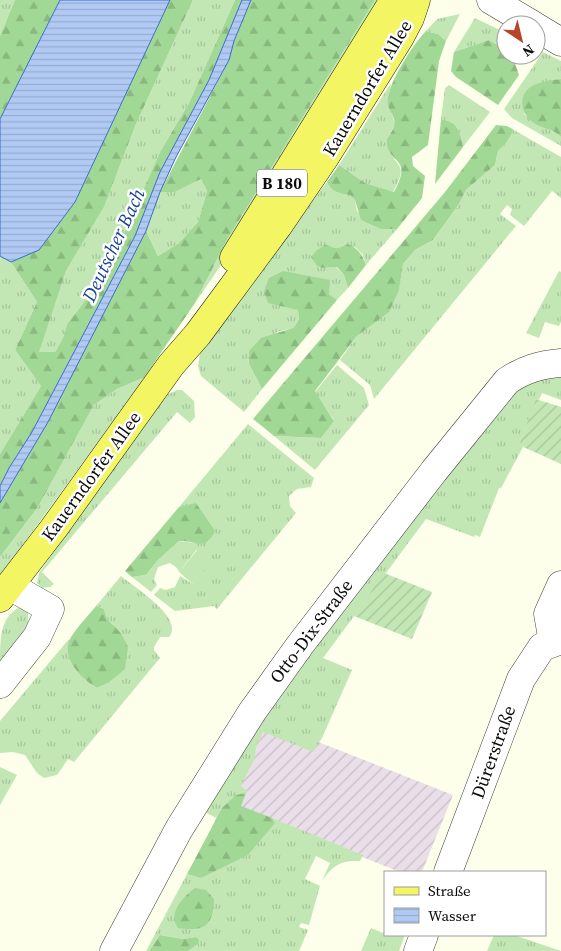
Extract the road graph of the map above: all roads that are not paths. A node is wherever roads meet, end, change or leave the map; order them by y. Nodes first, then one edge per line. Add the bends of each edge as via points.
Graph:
1 (394, 0) edge
2 (416, 0) edge
3 (490, 0) edge
4 (515, 15) edge
5 (546, 33) edge
6 (561, 42) edge
7 (561, 363) edge
8 (171, 365) junction
9 (561, 584) edge
10 (5, 592) edge
11 (557, 641) edge
12 (0, 684) edge
13 (448, 871) edge
14 (424, 936) edge
15 (114, 951) edge
16 (418, 951) edge

1 - 8 main road, Kauerndorfer Allee / B 180 via 188,328
2 - 8 main road, Kauerndorfer Allee / B 180 via 400,37 325,157 198,334
3 - 4 street
5 - 6 street
7 - 15 street, Otto-Dix-Straße via 522,370 507,381 300,645 252,712 179,829
8 - 10 main road, Kauerndorfer Allee / B 180
9 - 11 street, Dürerstraße via 548,614
10 - 12 street, Kauerndorfer Allee via 50,609 37,636
11 - 13 street, Dürerstraße via 542,647 521,678
14 - 16 street

